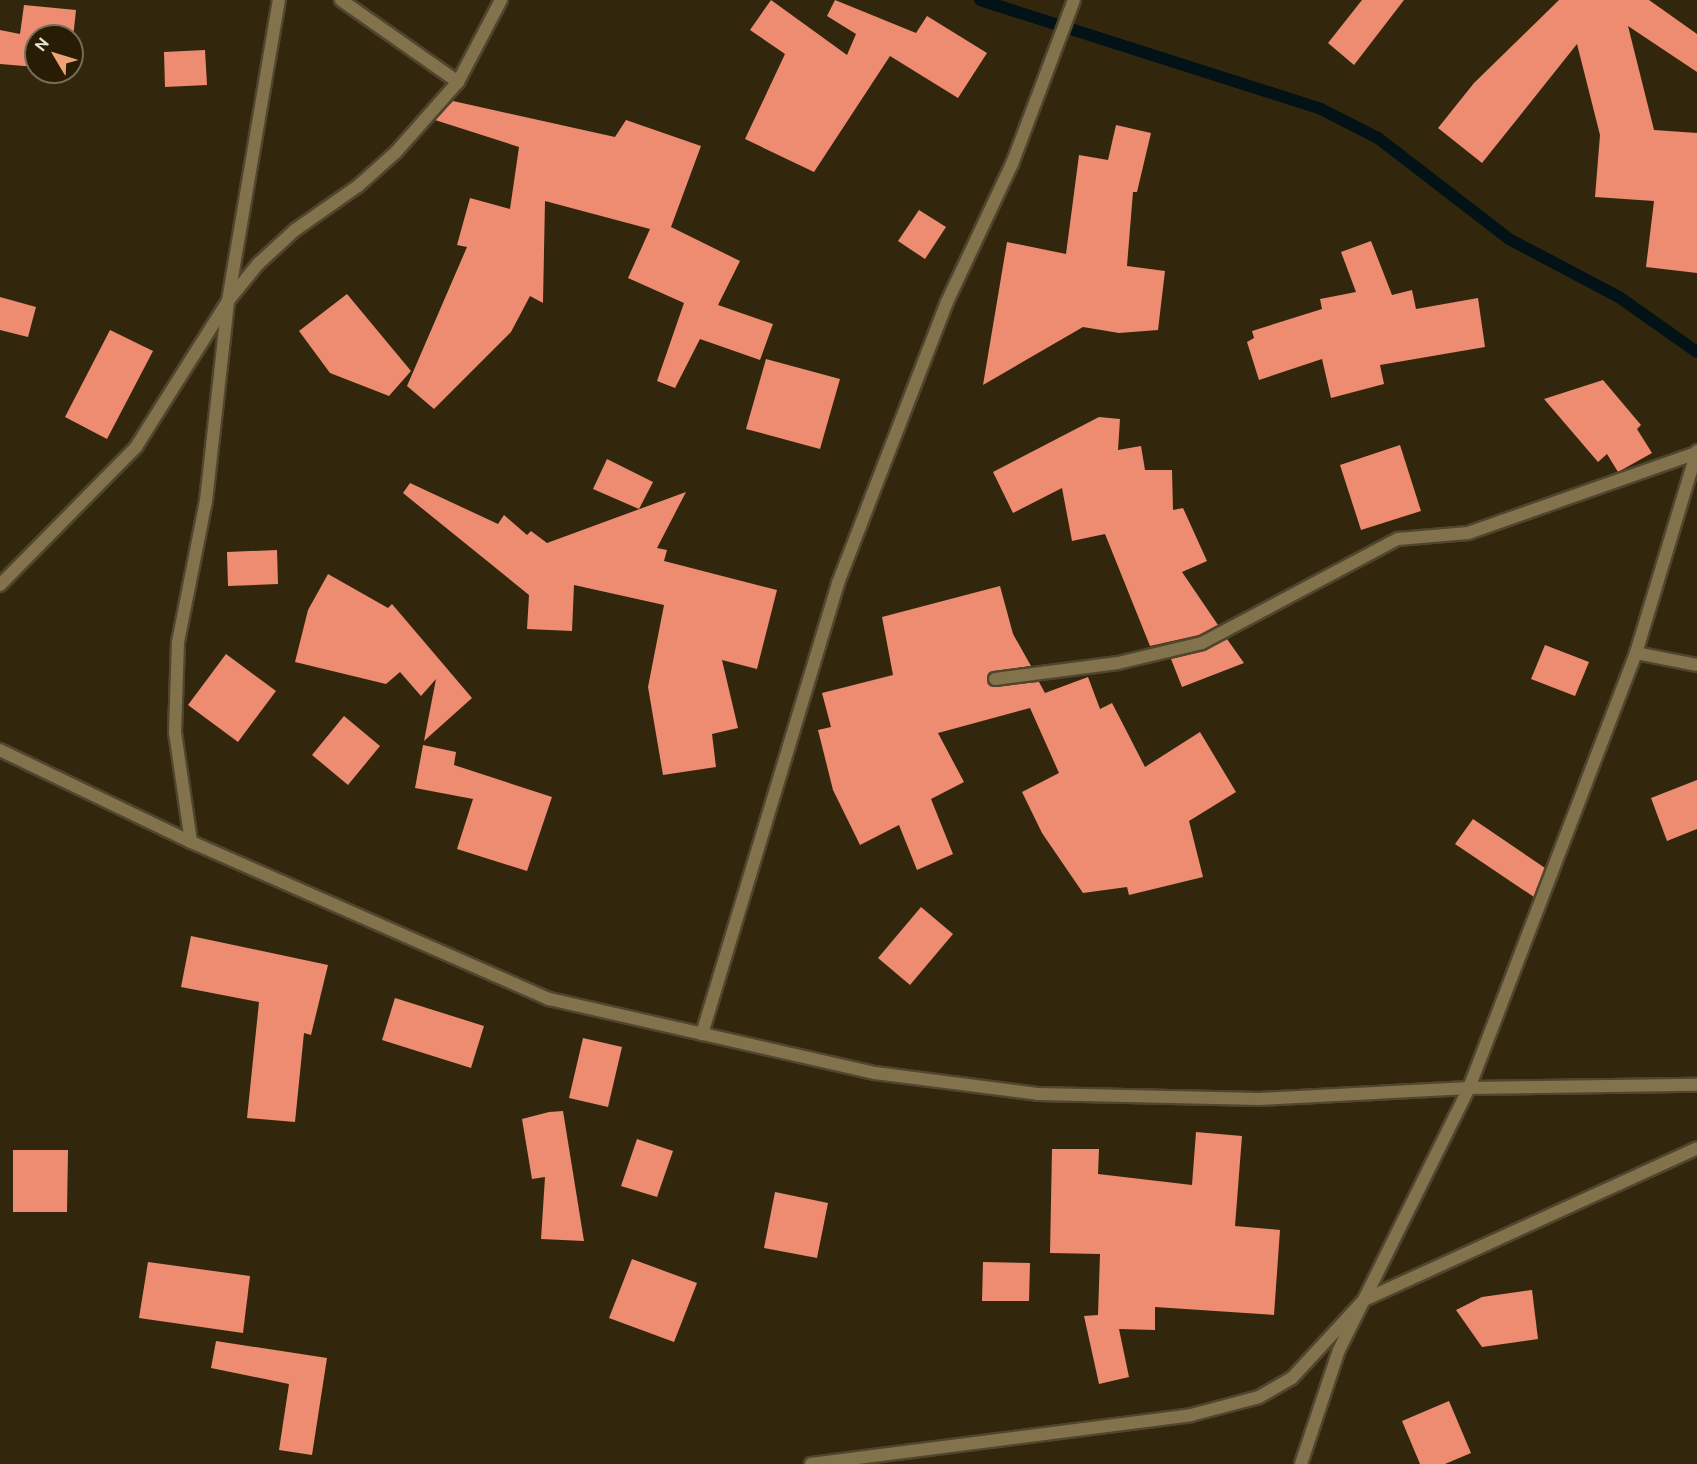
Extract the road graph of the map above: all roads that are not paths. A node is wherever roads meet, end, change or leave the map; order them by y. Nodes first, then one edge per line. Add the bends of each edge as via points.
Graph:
1 (279, 0) edge
2 (341, 0) edge
3 (501, 0) edge
4 (1074, 0) edge
5 (458, 82) junction
6 (228, 301) junction
7 (1697, 452) edge
8 (0, 585) edge
9 (1636, 653) junction
10 (1697, 665) edge
11 (995, 679) dead end
12 (0, 750) edge
13 (191, 842) junction
14 (702, 1034) junction
15 (1697, 1085) edge
16 (1469, 1088) junction
17 (1697, 1148) edge
18 (1364, 1300) junction
19 (811, 1464) edge
20 (1301, 1464) edge

1 - 6 street
2 - 5 street
3 - 5 street
4 - 14 street via 1012,164 947,302 838,583
5 - 6 street via 396,152 358,186 295,230
6 - 8 street via 136,447
6 - 13 street via 206,501 178,642 175,732
7 - 9 street
7 - 11 street via 1468,533 1398,539 1202,643 1118,663
9 - 10 street
9 - 16 street
12 - 13 street
13 - 14 street via 549,999
14 - 16 street via 875,1073 1038,1094 1259,1099
15 - 16 street
16 - 18 street
17 - 18 street
18 - 19 street via 1292,1378 1259,1397 1191,1415
18 - 20 street via 1340,1350

